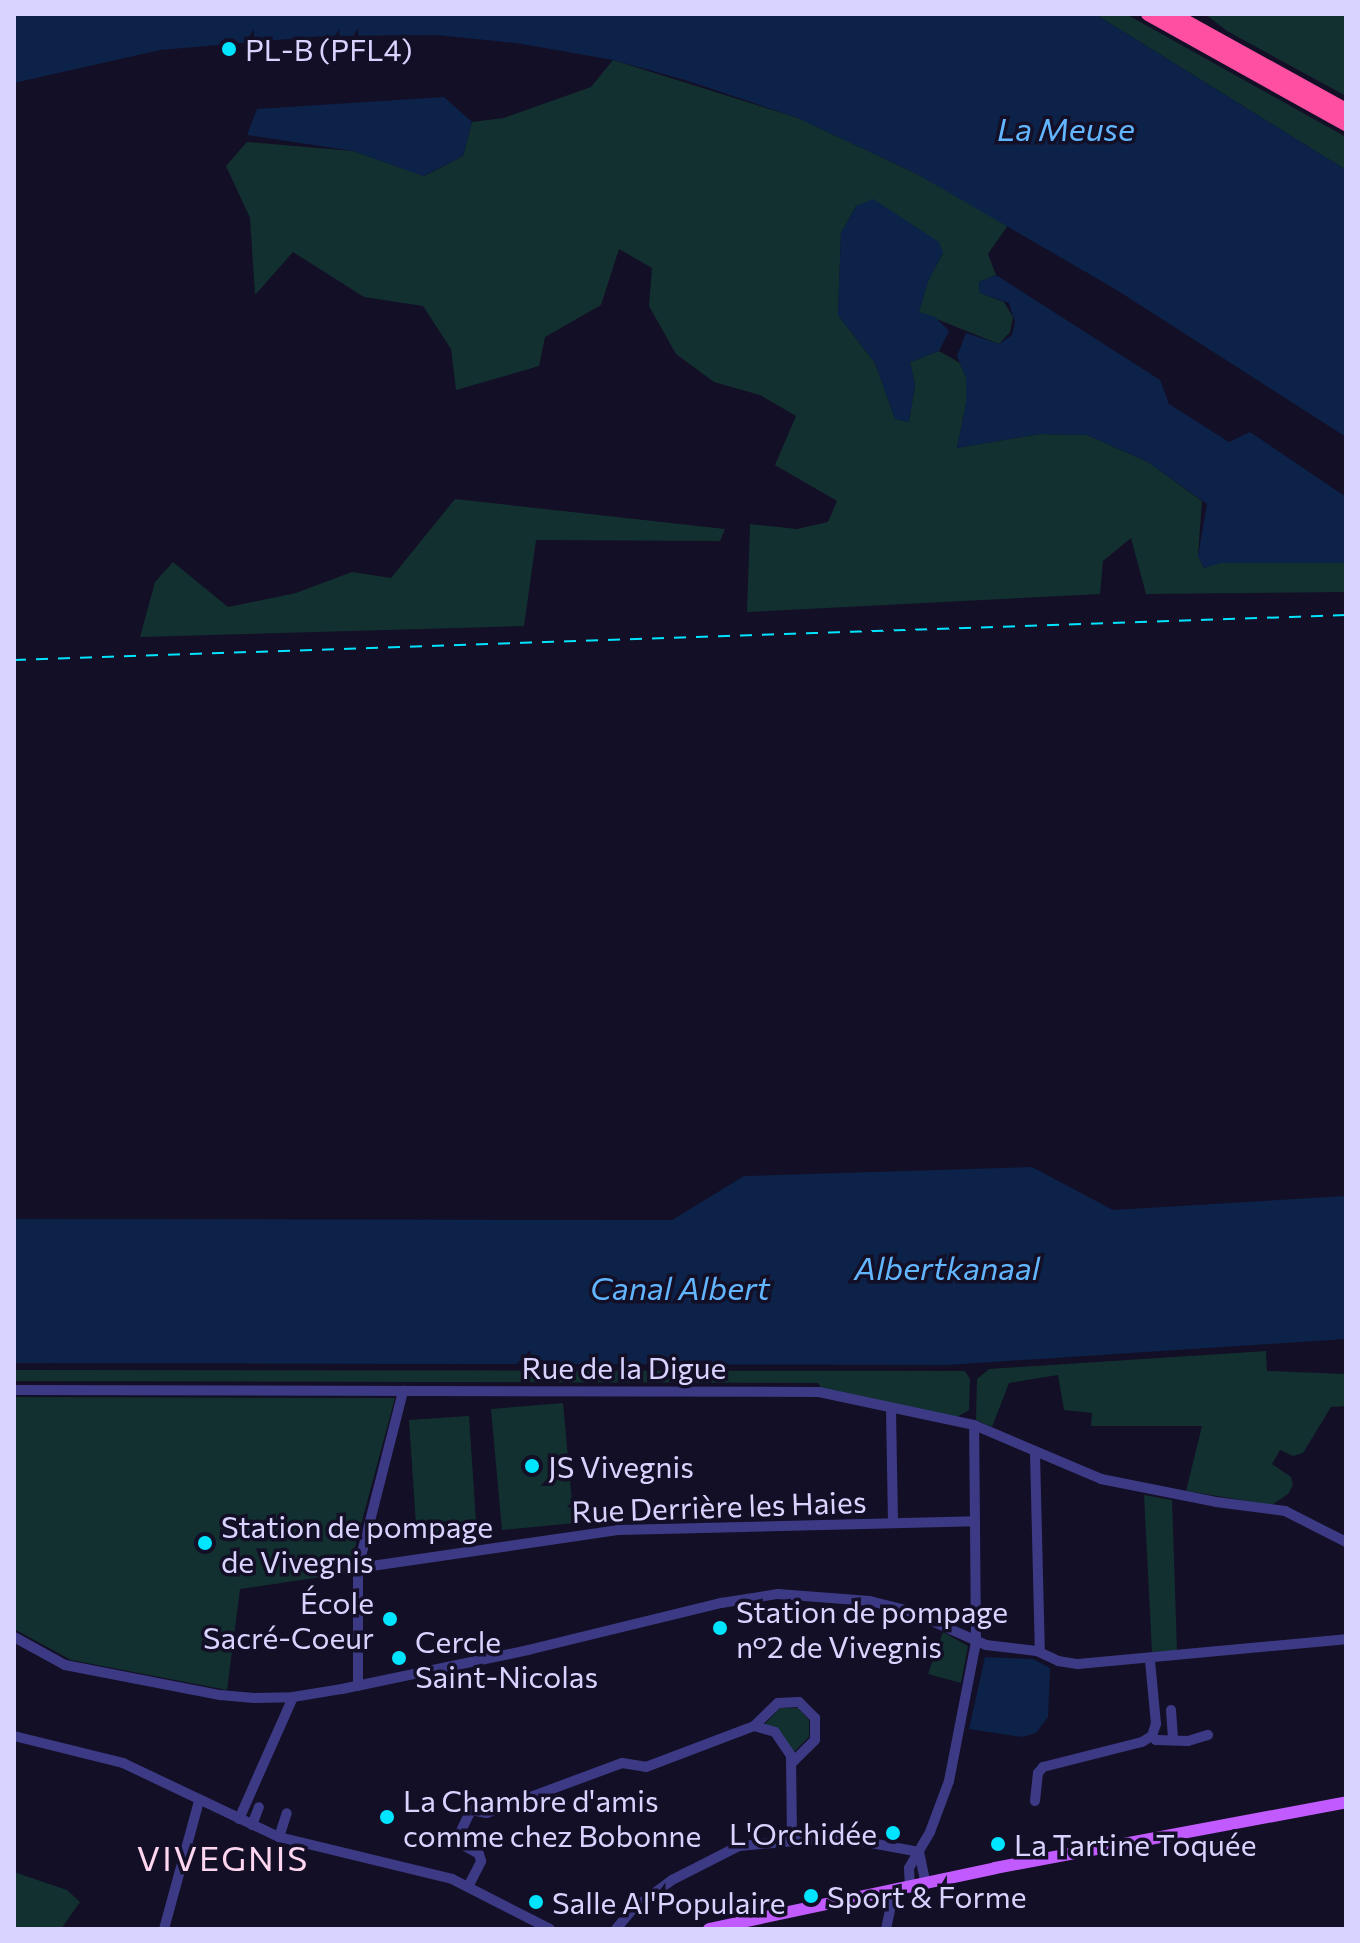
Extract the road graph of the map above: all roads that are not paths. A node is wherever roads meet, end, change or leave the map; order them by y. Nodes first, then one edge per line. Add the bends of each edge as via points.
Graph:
1 (1148, 14) edge
2 (1172, 14) edge
3 (1346, 110) edge
4 (1346, 124) edge
5 (14, 1390) edge
6 (403, 1391) junction
7 (891, 1408) junction
8 (974, 1425) junction
9 (1035, 1453) junction
10 (975, 1521) junction
11 (893, 1523) junction
12 (1346, 1542) edge
13 (358, 1568) junction
14 (14, 1637) edge
15 (1346, 1639) edge
16 (976, 1642) junction
17 (1040, 1652) junction
18 (1150, 1660) junction
19 (358, 1686) junction
20 (293, 1697) junction
21 (1171, 1710) dead end
22 (754, 1726) junction
23 (1208, 1735) dead end
24 (14, 1736) edge
25 (1152, 1736) junction
26 (1173, 1738) junction
27 (792, 1763) junction
28 (199, 1801) junction
29 (1035, 1801) dead end
30 (1346, 1802) edge
31 (259, 1807) dead end
32 (287, 1813) dead end
33 (239, 1819) junction
34 (252, 1825) junction
35 (279, 1837) junction
36 (792, 1840) junction
37 (919, 1852) junction
38 (926, 1884) junction
39 (469, 1885) junction
40 (910, 1888) junction
41 (894, 1891) junction
42 (164, 1929) edge
43 (550, 1929) edge
44 (616, 1929) edge
45 (709, 1929) edge
46 (886, 1929) edge

1 - 4 highway
2 - 3 highway
5 - 6 street, Rue de la Digue
6 - 7 street, Rue de la Digue via 819,1392
6 - 13 street
7 - 8 street, Rue de la Digue
7 - 11 street, Rue Derrière les Haies
8 - 9 street, Rue de la Digue
8 - 10 street
9 - 12 street, Rue de la Digue via 1101,1479 1285,1511
9 - 17 street
10 - 11 street, Rue Derrière les Haies
10 - 16 street
11 - 13 street, Rue Derrière les Haies via 619,1530
13 - 19 street
14 - 20 street via 65,1665 220,1695
15 - 18 street
16 - 17 street
16 - 19 street via 909,1611 870,1601 778,1594
16 - 37 street via 949,1781
17 - 18 street via 1078,1664
18 - 25 street via 1156,1724
19 - 20 street
20 - 33 street
21 - 26 street
22 - 27 street via 782,1737
22 - 27 street via 778,1703 799,1702 815,1718 815,1740
22 - 39 street via 646,1767 622,1763 487,1813 471,1810 458,1837 481,1861
23 - 26 street via 1188,1741
24 - 28 street via 123,1763
25 - 26 street
25 - 29 street via 1043,1767
27 - 36 street
28 - 33 street
28 - 42 street
30 - 38 main road
31 - 34 street
32 - 35 street
33 - 34 street
34 - 35 street
35 - 39 street
36 - 37 street via 839,1837
36 - 44 street via 718,1854 662,1887
37 - 38 street
37 - 40 street via 909,1868
38 - 40 main road
39 - 43 street
40 - 41 main road
41 - 45 main road
41 - 46 street

